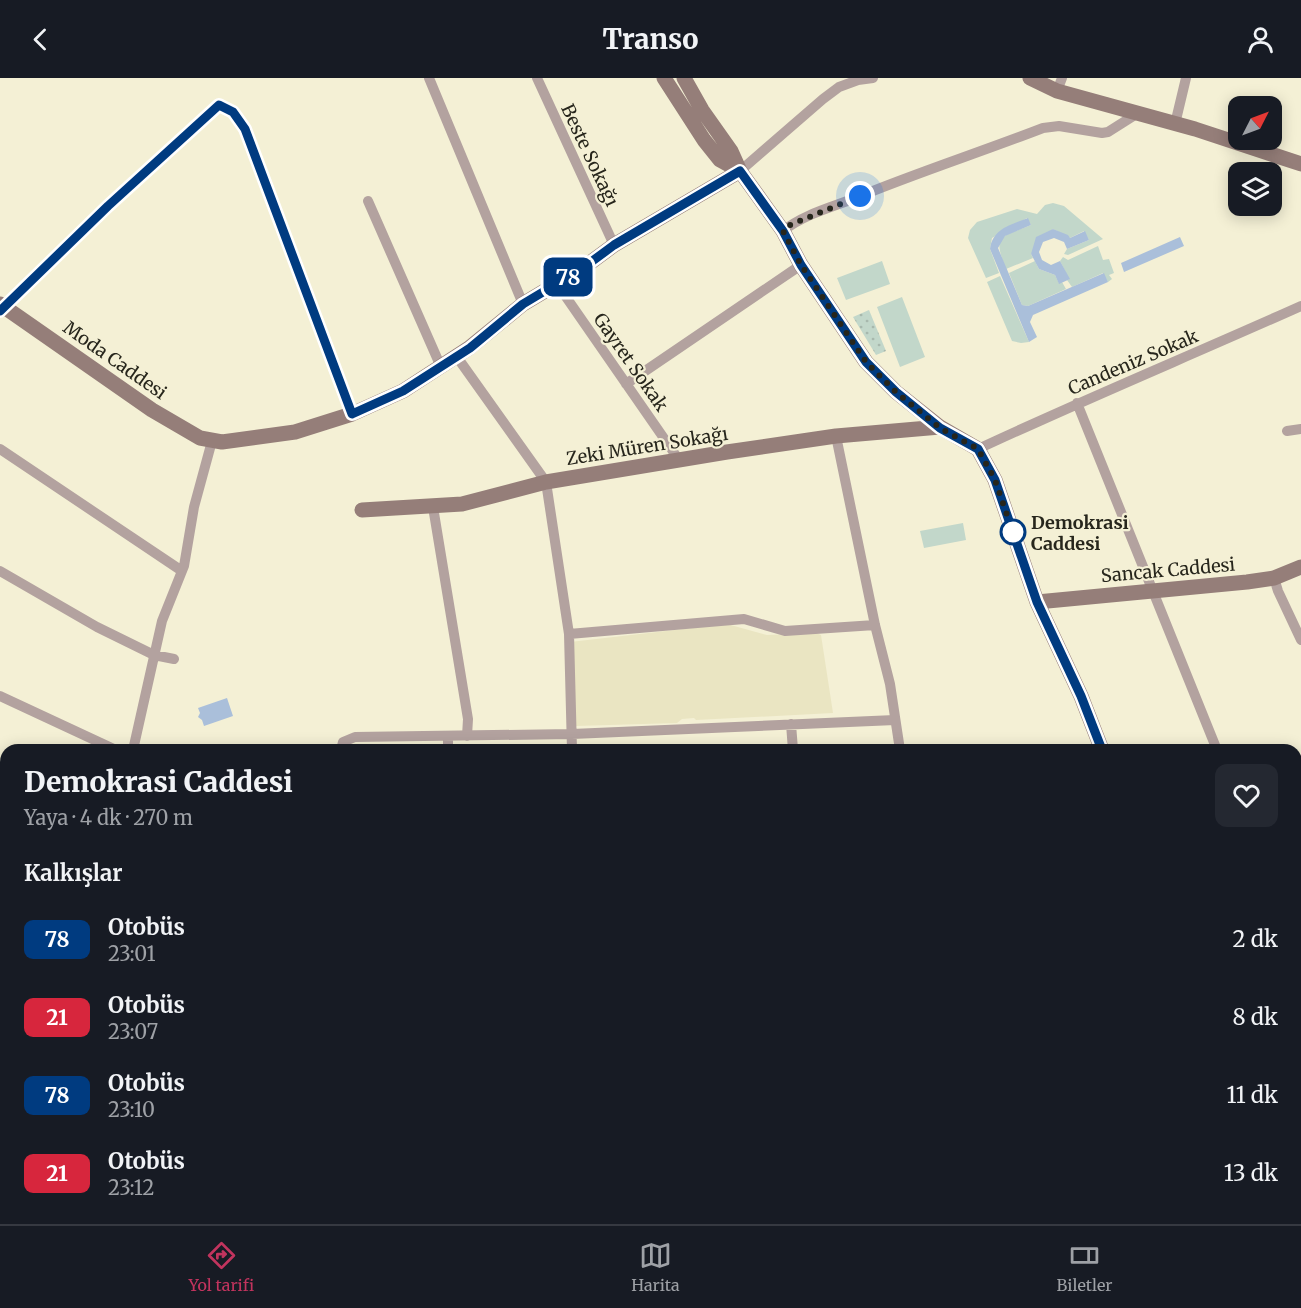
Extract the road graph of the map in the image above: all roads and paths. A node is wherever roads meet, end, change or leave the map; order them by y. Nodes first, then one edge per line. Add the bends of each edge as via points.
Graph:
1 (429, 78) edge
2 (537, 78) edge
3 (664, 78) edge
4 (684, 78) edge
5 (873, 78) edge
6 (1186, 78) edge
7 (1031, 79) edge
8 (1059, 85) edge
9 (1138, 113) junction
10 (1175, 124) junction
11 (1301, 164) edge
12 (740, 171) junction
13 (368, 201) dead end
14 (783, 231) junction
15 (614, 245) junction
16 (801, 265) junction
17 (556, 284) junction
18 (523, 304) junction
19 (1301, 306) edge
20 (1, 307) edge
21 (457, 357) junction
22 (441, 367) junction
23 (626, 384) junction
24 (1077, 403) junction
25 (352, 414) junction
26 (940, 428) junction
27 (1301, 429) edge
28 (1287, 431) dead end
29 (836, 436) junction
30 (212, 441) junction
31 (0, 449) edge
32 (978, 449) junction
33 (679, 460) junction
34 (546, 482) junction
35 (433, 507) junction
36 (362, 510) dead end
37 (1301, 567) edge
38 (0, 571) edge
39 (182, 571) junction
40 (1274, 578) junction
41 (1153, 592) junction
42 (1037, 602) junction
43 (875, 625) junction
44 (569, 634) junction
45 (1301, 640) edge
46 (154, 655) junction
47 (174, 659) dead end
48 (0, 696) edge
49 (895, 720) junction
50 (791, 724) junction
51 (572, 734) junction
52 (448, 736) junction
53 (468, 736) junction
54 (103, 744) edge
55 (134, 744) edge
56 (342, 744) edge
57 (448, 744) edge
58 (572, 744) edge
59 (793, 744) edge
60 (899, 744) edge
61 (1100, 744) edge
62 (1215, 744) edge

1 - 18 street
2 - 15 street, Beste Sokağı
3 - 12 street via 720,160
4 - 12 street
5 - 12 street via 839,87
6 - 10 street
7 - 8 street
8 - 9 street
9 - 10 street
9 - 14 street via 1102,133 1059,126 1042,128 925,170 817,213
10 - 11 street
12 - 14 street
12 - 15 street
13 - 22 street
14 - 16 street
15 - 17 street
16 - 23 street
16 - 26 street via 866,362
17 - 18 street
17 - 23 street, Gayret Sokak
18 - 21 street
19 - 24 street, Candeniz Sokak
20 - 25 street via 219,105 233,112 245,129
20 - 30 street, Moda Caddesi via 152,410
21 - 22 street
21 - 34 street
22 - 25 street via 403,391
23 - 33 street, Gayret Sokak
24 - 32 street, Candeniz Sokak
24 - 41 street
25 - 30 street via 295,432
26 - 29 street, Zeki Müren Sokağı
26 - 32 street
27 - 28 street
29 - 33 street, Zeki Müren Sokağı
29 - 43 street
30 - 39 street
31 - 39 street
32 - 42 street via 995,480
33 - 34 street, Zeki Müren Sokağı
34 - 35 street, Zeki Müren Sokağı via 462,504
34 - 44 street
35 - 36 street, Zeki Müren Sokağı
35 - 53 street
37 - 40 street, Sancak Caddesi
38 - 46 street
39 - 46 street via 162,621
40 - 41 street, Sancak Caddesi
40 - 45 street
41 - 42 street, Sancak Caddesi
41 - 62 street
42 - 61 street
43 - 44 street via 785,631 744,619
43 - 49 street
44 - 51 street
46 - 47 street
46 - 55 street
48 - 54 street
49 - 50 street
49 - 60 street
50 - 51 street
50 - 59 street
51 - 53 street
51 - 58 street
52 - 53 street
52 - 56 street via 355,737
52 - 57 street

